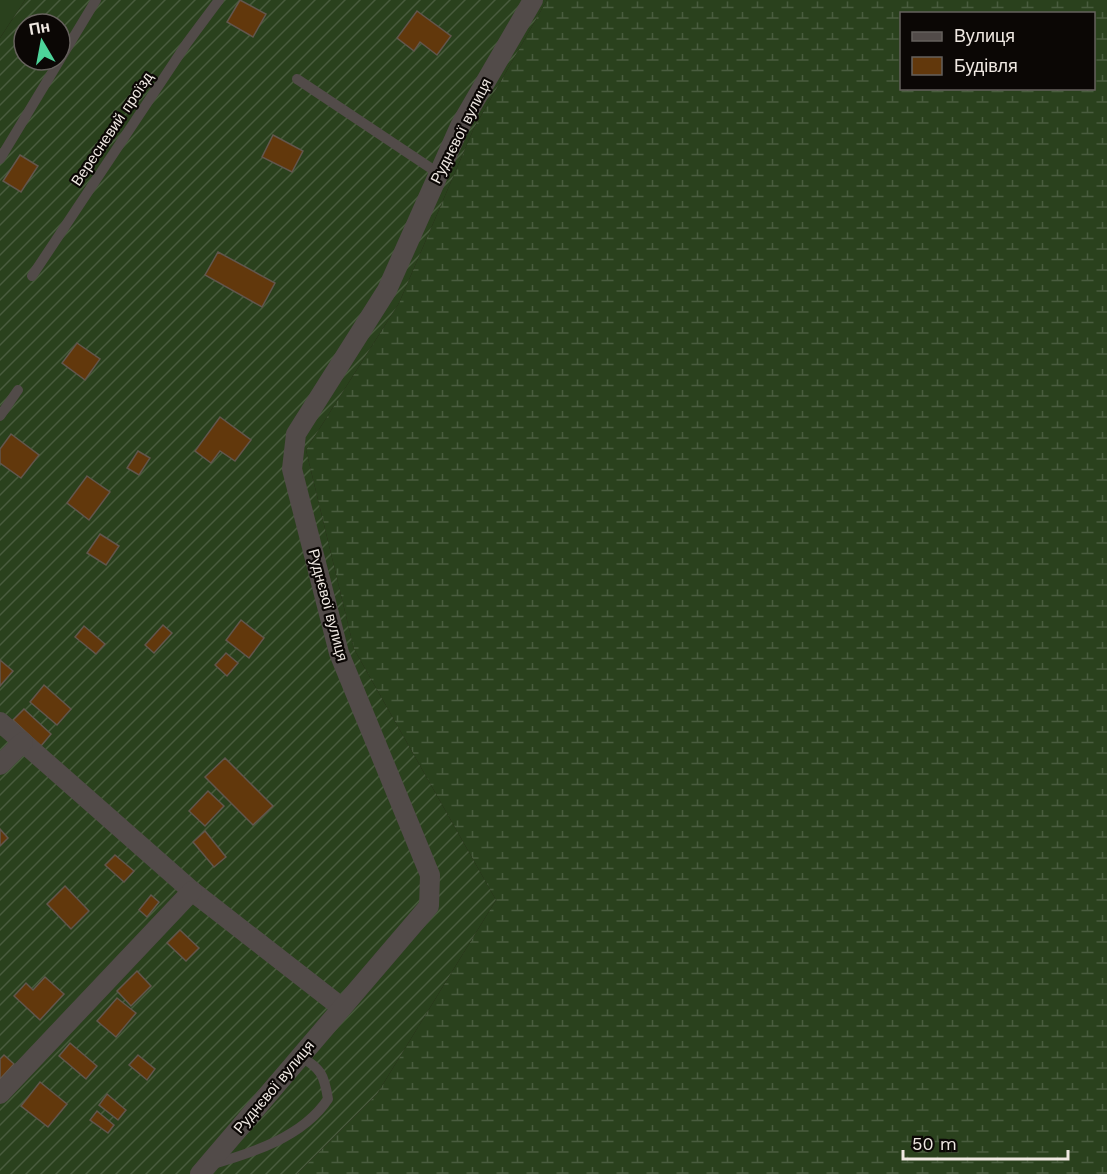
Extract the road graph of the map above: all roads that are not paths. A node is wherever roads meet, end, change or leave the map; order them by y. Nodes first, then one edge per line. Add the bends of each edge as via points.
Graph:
1 (96, 0) edge
2 (219, 0) edge
3 (533, 0) edge
4 (297, 79) dead end
5 (0, 159) edge
6 (438, 173) junction
7 (32, 276) dead end
8 (18, 390) dead end
9 (0, 416) edge
10 (0, 722) edge
11 (23, 742) junction
12 (0, 765) edge
13 (192, 891) junction
14 (341, 1007) junction
15 (300, 1056) junction
16 (0, 1094) edge
17 (204, 1170) edge

1 - 5 lane
2 - 7 lane, Вересневий проїзд
3 - 6 street, Руднєвої вулиця via 460,126
4 - 6 lane
6 - 14 street, Руднєвої вулиця via 387,290 296,434 292,469 339,653 430,875 429,906
8 - 9 lane
10 - 11 street
11 - 12 street
11 - 13 street
13 - 14 street
13 - 16 street
14 - 15 street, Руднєвої вулиця
15 - 17 street, Руднєвої вулиця
15 - 17 lane via 319,1068 325,1080 328,1099 320,1111 296,1130

